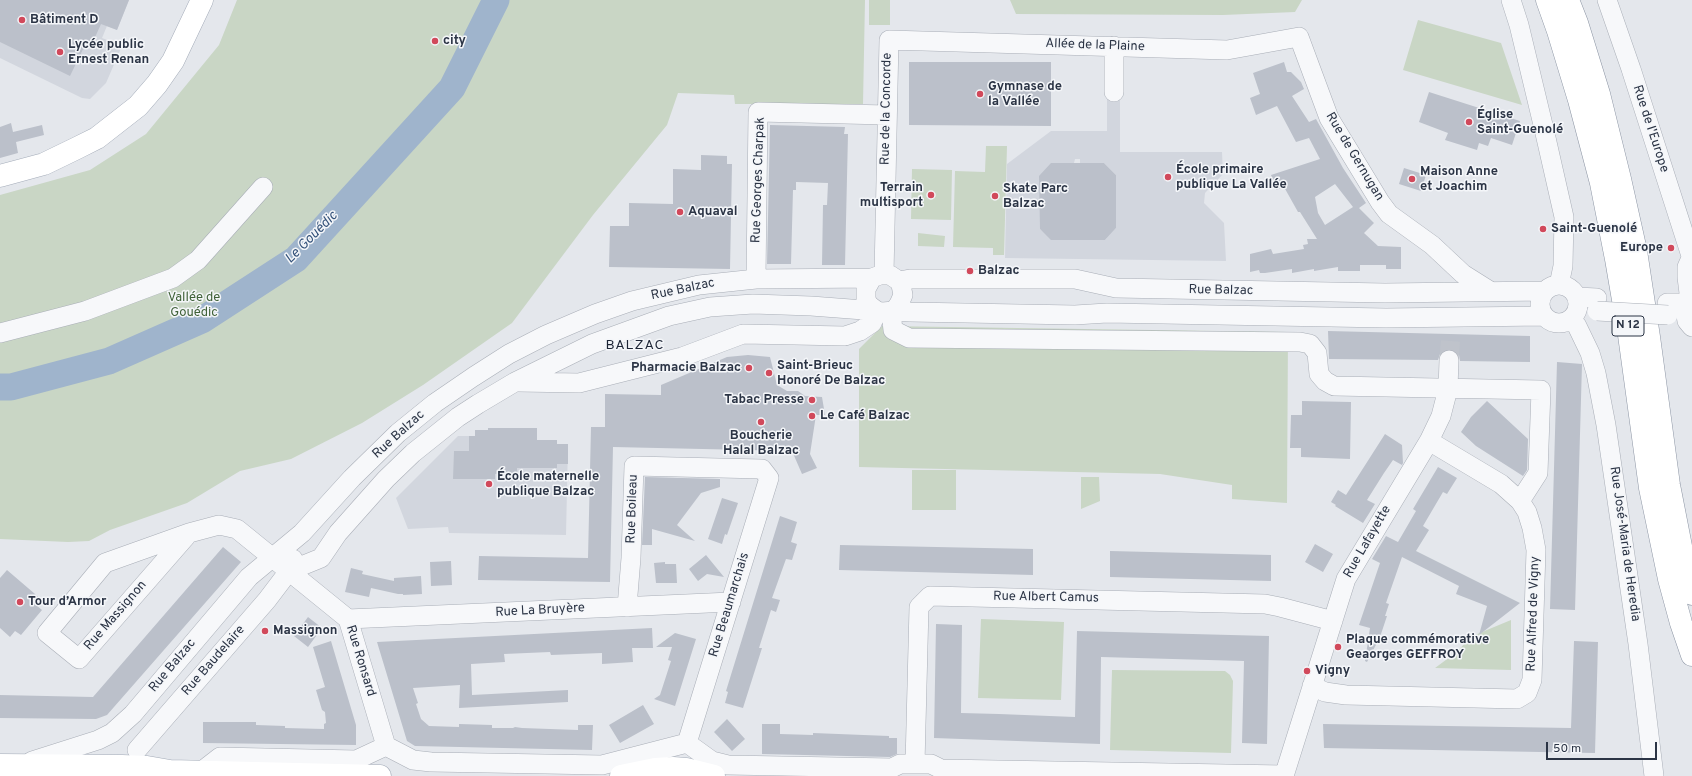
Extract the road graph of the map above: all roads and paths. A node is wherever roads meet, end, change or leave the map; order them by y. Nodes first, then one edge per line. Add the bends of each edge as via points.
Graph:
1 (202, 0) edge
2 (1511, 0) edge
3 (1547, 0) edge
4 (1568, 0) edge
5 (1607, 0) edge
6 (1299, 37) joint
7 (889, 40) joint
8 (1114, 46) junction
9 (1114, 92) dead end
10 (887, 114) junction
11 (0, 176) edge
12 (263, 187) dead end
13 (1441, 254) junction
14 (1692, 258) edge
15 (885, 278) junction
16 (756, 279) junction
17 (1552, 288) junction
18 (1490, 291) junction
19 (1432, 292) junction
20 (811, 306) junction
21 (1575, 309) junction
22 (1683, 309) edge
23 (886, 311) junction
24 (1044, 314) junction
25 (1244, 315) junction
26 (1544, 316) junction
27 (0, 333) edge
28 (807, 335) junction
29 (1046, 339) junction
30 (1243, 341) junction
31 (509, 354) junction
32 (1449, 360) tunnel mouth
33 (557, 361) junction
34 (515, 382) junction
35 (579, 383) junction
36 (1448, 388) junction
37 (1429, 441) junction
38 (762, 468) joint
39 (1520, 501) junction
40 (189, 533) junction
41 (302, 533) junction
42 (273, 557) junction
43 (289, 571) junction
44 (1692, 594) edge
45 (731, 602) junction
46 (627, 607) junction
47 (348, 619) junction
48 (1333, 621) junction
49 (1692, 655) edge
50 (1312, 686) junction
51 (687, 743) junction
52 (386, 746) junction
53 (137, 750) dead end
54 (915, 764) junction
55 (10, 765) edge
56 (202, 771) junction
57 (380, 776) edge
58 (621, 776) edge
59 (714, 776) edge
60 (1284, 776) edge
61 (1654, 776) edge

1 - 11 main road via 173,61 138,106 97,138 44,164
2 - 17 street via 1543,122 1564,217 1563,266
3 - 49 main road, N 12 via 1577,93 1601,183 1629,335 1652,503 1669,579
4 - 44 main road, N 12 via 1598,94 1620,179 1649,337 1669,485
5 - 14 street, Rue de l'Europe
6 - 8 street, Allée de la Plaine via 1227,50
6 - 13 street, Rue de Gernugan via 1329,118 1380,202 1389,214
7 - 8 street, Allée de la Plaine
7 - 10 street, Rue de la Concorde
8 - 9 street
10 - 15 street, Rue de la Concorde
10 - 16 street, Rue Georges Charpak via 758,112
12 - 27 street via 198,260 173,278 85,312
13 - 18 street, Rue de Gernugan via 1463,274
13 - 19 street via 1443,275 1439,286
14 - 22 street, Rue de l'Europe via 1687,267
15 - 16 street, Rue Balzac
15 - 19 street, Rue Balzac via 1075,279 1116,288
15 - 23 street via 903,290 899,304
15 - 23 street via 867,284 865,294 869,305
16 - 31 street, Rue Balzac via 699,285 632,301 595,314
17 - 18 street, Rue Balzac
17 - 21 street via 1570,288
17 - 26 street via 1540,303
18 - 19 street, Rue Balzac
20 - 23 street, Rue Balzac
20 - 28 street
20 - 33 street, Rue Balzac via 753,304 710,306 689,310 646,323
21 - 22 street via 1597,305
21 - 26 street via 1566,322 1554,322
21 - 61 street, Rue José-Maria de Heredia via 1577,326 1596,373 1606,425 1638,644
23 - 24 street, Rue Balzac
23 - 28 street via 860,331 845,336
23 - 29 street via 892,321 893,330 909,338
24 - 25 street, Rue Balzac
24 - 29 street
25 - 26 street, Rue Balzac via 1386,318
25 - 30 street
28 - 35 street via 743,334 682,357
29 - 30 street
30 - 36 street via 1310,344 1317,353 1319,374 1334,386
31 - 33 street
31 - 41 street, Rue Balzac via 435,403 398,433 352,478
32 - 36 street, Rue Lafayette
33 - 34 street, Rue Balzac
33 - 35 street
34 - 35 street
34 - 43 street, Rue Balzac via 478,404 430,439 372,494 338,532 321,558
36 - 37 street, Rue Lafayette via 1441,416
36 - 39 street via 1542,390 1538,474
37 - 39 street, Rue Alfred de Vigny via 1501,484
37 - 48 street, Rue Lafayette via 1349,571
38 - 45 street, Rue Beaumarchais via 769,478
38 - 46 street, Rue Boileau via 634,466
39 - 50 street, Rue Alfred de Vigny via 1527,512 1536,550 1532,680 1527,693 1517,699 1346,694 1325,692
40 - 40 street, Rue Massignon via 105,563 47,633 78,659
40 - 42 street, Rue Massignon via 219,525 237,529
41 - 42 street, Rue Balzac
41 - 43 street
42 - 43 street, Rue Massignon
42 - 55 street, Rue Balzac via 249,577 133,714 112,733 51,756
43 - 47 street, Rue Ronsard
43 - 53 street, Rue Baudelaire
45 - 46 street, Rue La Bruyère
45 - 51 street, Rue Beaumarchais
46 - 47 street, Rue La Bruyère
47 - 52 street, Rue Ronsard
48 - 50 street, Rue Lafayette
48 - 54 street, Rue Albert Camus via 1265,604 930,596 919,607
50 - 60 street, Rue Lafayette
51 - 52 street via 602,765 431,762 413,760
51 - 54 street via 712,760 728,765 892,768 900,764
52 - 56 street via 356,760 220,757
54 - 60 street via 931,764 940,769
55 - 56 main road via 122,766
56 - 57 main road
58 - 59 main road via 673,768

